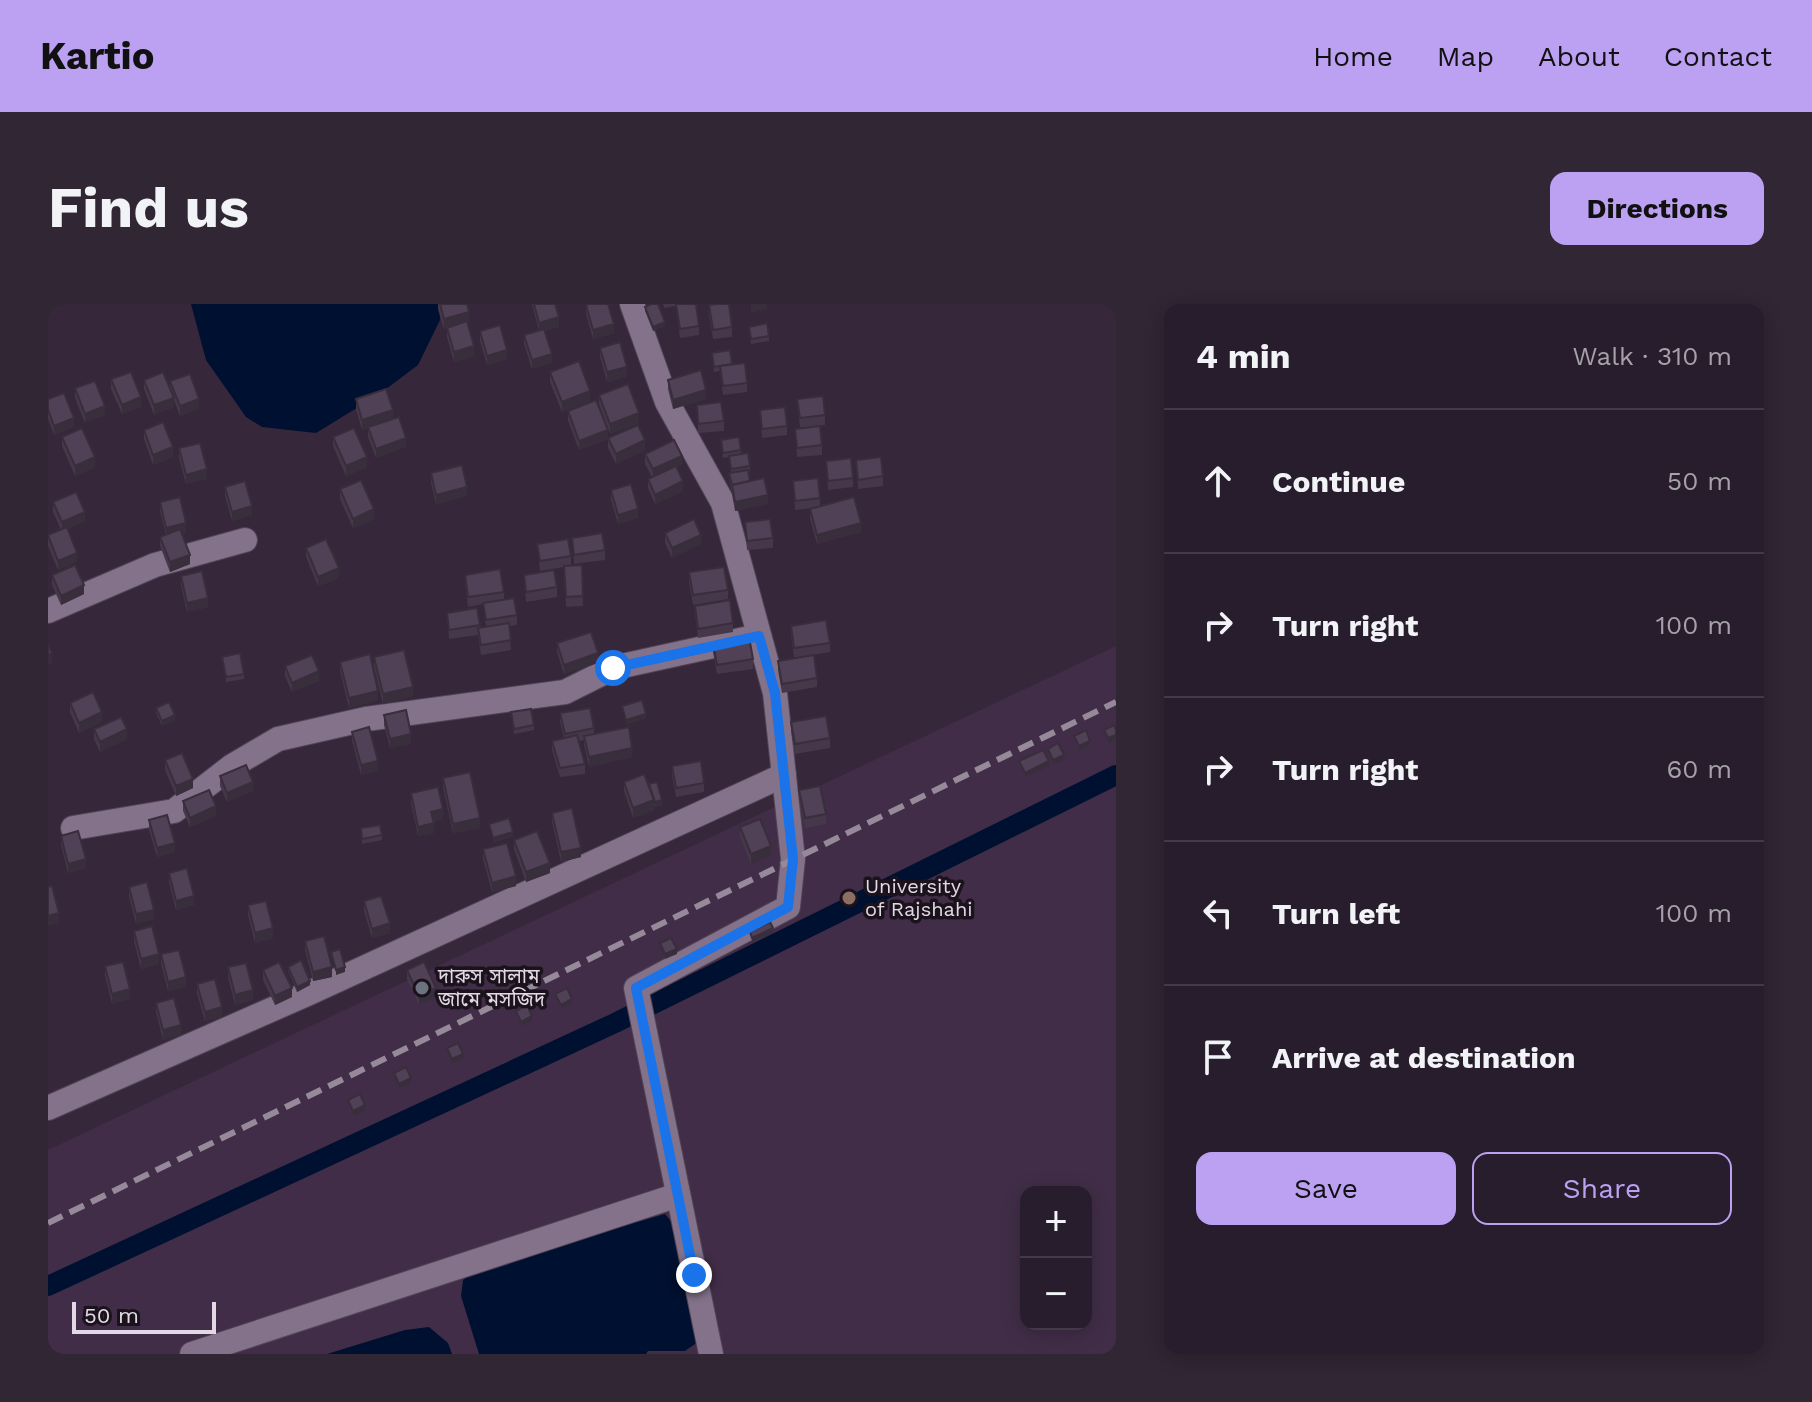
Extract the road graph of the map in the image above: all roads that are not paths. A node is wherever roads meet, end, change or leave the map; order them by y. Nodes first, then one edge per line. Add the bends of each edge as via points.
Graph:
1 (632, 304) edge
2 (245, 540) dead end
3 (48, 611) edge
4 (759, 636) junction
5 (784, 775) junction
6 (73, 828) dead end
7 (48, 1108) edge
8 (678, 1195) junction
9 (192, 1354) edge
10 (711, 1354) edge

1 - 4 street via 667,402 723,503
2 - 3 street via 155,565
4 - 5 street via 775,693
4 - 6 street via 613,668 565,692 366,719 278,739 174,811
5 - 7 street
5 - 8 street via 793,859 788,907 636,988
8 - 9 street
8 - 10 street

